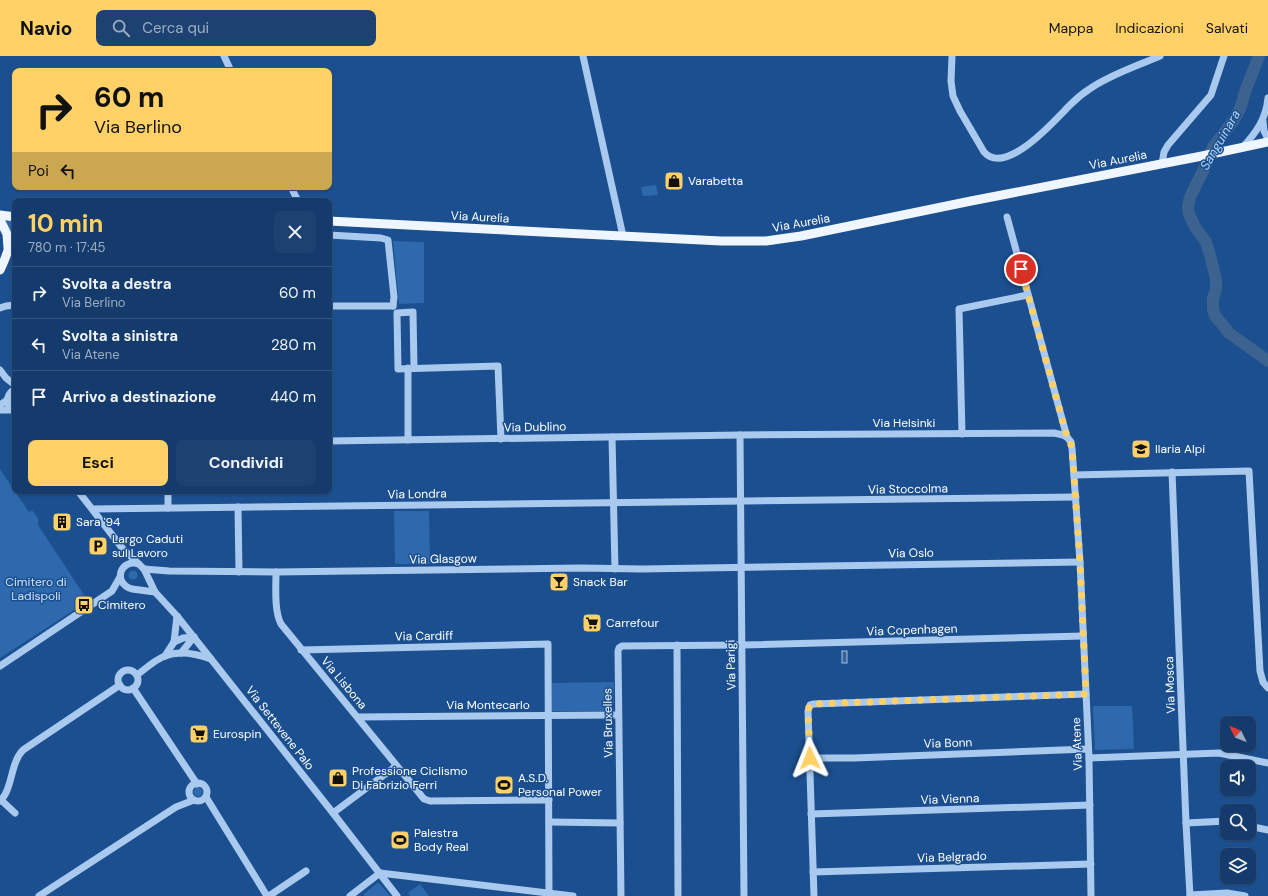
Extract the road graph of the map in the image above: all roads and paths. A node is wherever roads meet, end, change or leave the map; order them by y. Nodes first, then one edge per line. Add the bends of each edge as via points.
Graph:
1 (224, 56) edge
2 (583, 56) edge
3 (952, 56) edge
4 (1160, 56) edge
5 (1224, 56) edge
6 (230, 68) edge
7 (1268, 104) edge
8 (1263, 120) junction
9 (1268, 139) edge
10 (1268, 142) edge
11 (1242, 148) junction
12 (1162, 164) junction
13 (0, 215) edge
14 (12, 217) edge
15 (1007, 217) dead end
16 (0, 220) edge
17 (332, 221) edge
18 (332, 235) edge
19 (623, 236) junction
20 (12, 241) edge
21 (8, 248) junction
22 (0, 270) edge
23 (1028, 295) junction
24 (12, 305) edge
25 (332, 306) edge
26 (0, 308) edge
27 (395, 310) junction
28 (411, 368) junction
29 (0, 370) edge
30 (6, 378) junction
31 (12, 383) edge
32 (12, 392) edge
33 (8, 397) junction
34 (0, 405) edge
35 (12, 409) edge
36 (0, 410) edge
37 (12, 411) edge
38 (962, 434) junction
39 (740, 435) junction
40 (612, 437) junction
41 (1067, 437) junction
42 (501, 439) junction
43 (408, 440) junction
44 (332, 441) edge
45 (1172, 472) junction
46 (1074, 475) junction
47 (80, 494) edge
48 (168, 494) edge
49 (1076, 497) junction
50 (741, 502) junction
51 (614, 503) junction
52 (238, 507) junction
53 (168, 508) junction
54 (92, 509) junction
55 (123, 549) junction
56 (1080, 562) junction
57 (124, 567) junction
58 (741, 567) junction
59 (615, 568) junction
60 (143, 569) junction
61 (239, 572) junction
62 (276, 572) junction
63 (120, 577) junction
64 (132, 588) junction
65 (112, 591) junction
66 (154, 592) junction
67 (177, 616) junction
68 (194, 636) junction
69 (1083, 636) junction
70 (174, 642) junction
71 (677, 645) junction
72 (742, 645) junction
73 (620, 647) joint
74 (302, 650) junction
75 (181, 653) junction
76 (165, 656) junction
77 (211, 659) junction
78 (0, 666) edge
79 (137, 675) junction
80 (120, 685) junction
81 (133, 688) junction
82 (1268, 688) edge
83 (1086, 694) junction
84 (618, 715) junction
85 (358, 716) junction
86 (548, 716) junction
87 (1088, 749) junction
88 (1183, 754) junction
89 (810, 758) junction
90 (1089, 758) junction
91 (1268, 763) edge
92 (396, 766) junction
93 (192, 788) junction
94 (206, 797) junction
95 (194, 800) junction
96 (549, 800) junction
97 (1, 801) edge
98 (1090, 805) junction
99 (176, 806) junction
100 (15, 813) dead end
101 (334, 813) junction
102 (811, 814) junction
103 (1220, 821) edge
104 (549, 822) junction
105 (620, 823) junction
106 (1186, 823) junction
107 (1256, 827) edge
108 (1268, 830) edge
109 (1091, 864) junction
110 (306, 871) dead end
111 (813, 872) junction
112 (380, 873) junction
113 (549, 893) junction
114 (1190, 895) edge
115 (39, 896) edge
116 (268, 896) edge
117 (351, 896) edge
118 (397, 896) edge
119 (573, 896) edge
120 (621, 896) edge
121 (678, 896) edge
122 (744, 896) edge
123 (814, 896) edge
124 (1091, 896) edge
125 (1245, 896) edge

1 - 6 street
2 - 19 street
3 - 4 street via 952,86 956,103 984,152 999,159 1035,139 1091,88
5 - 12 street via 1211,95 1168,145
7 - 8 street
8 - 9 street
8 - 11 street
10 - 11 main road, Via Aurelia
11 - 12 main road, Via Aurelia
12 - 19 main road, Via Aurelia via 784,239 720,241
13 - 14 main road
15 - 23 street, Via Atene
16 - 21 main road via 7,234
17 - 19 main road, Via Aurelia
18 - 27 street via 388,240
20 - 21 main road
21 - 22 main road
23 - 38 street via 959,309
23 - 41 street, Via Atene
24 - 26 street
25 - 27 street
27 - 28 street via 398,369
27 - 28 street via 413,312
28 - 42 street via 498,366
28 - 43 street
29 - 30 street
30 - 31 street
30 - 33 street
32 - 33 street
33 - 34 street
33 - 35 street via 9,407
36 - 37 street
38 - 39 street, Via Helsinki
38 - 41 street, Via Helsinki via 1054,433
39 - 40 street, Via Dublino
39 - 50 street, Via Parigi
40 - 42 street, Via Dublino
40 - 51 street
41 - 46 street, Via Atene via 1072,444
42 - 43 street, Via Dublino
43 - 44 street, Via Dublino
45 - 46 street
45 - 82 street via 1249,471 1260,671
45 - 88 street, Via Mosca
46 - 49 street, Via Atene
47 - 54 street, Via Settevene Palo
48 - 53 street
49 - 50 street, Via Stoccolma
49 - 56 street, Via Atene
50 - 51 street, Via Londra
50 - 58 street, Via Parigi
51 - 52 street, Via Londra
51 - 59 street
52 - 53 street, Via Londra
52 - 61 street
53 - 54 street, Via Londra
54 - 55 street, Via Settevene Palo
55 - 57 street
55 - 60 street, Via Settevene Palo
56 - 58 street, Via Oslo
56 - 69 street, Via Atene
57 - 60 street via 131,563
57 - 63 street
58 - 59 street, Via Glasgow
58 - 72 street, Via Parigi
59 - 62 street, Via Glasgow
60 - 61 street, Via Glasgow via 169,572
60 - 64 street via 146,579 142,585
60 - 66 street, Via Settevene Palo
61 - 62 street, Via Glasgow
62 - 74 street, Via Lisbona via 278,618
63 - 64 street via 123,583
63 - 65 street
64 - 65 street
64 - 66 street
65 - 78 street
66 - 67 street, Via Settevene Palo
67 - 68 street, Via Settevene Palo
67 - 70 street
68 - 70 street
68 - 75 street
68 - 77 street, Via Settevene Palo
69 - 72 street, Via Copenhagen
69 - 83 street, Via Atene
70 - 76 street
71 - 72 street, Via Copenhagen
71 - 73 street, Via Copenhagen
71 - 121 street
72 - 122 street, Via Parigi
73 - 84 street, Via Bruxelles
74 - 85 street, Via Lisbona
74 - 86 street, Via Cardiff via 548,644
75 - 76 street
75 - 77 street
76 - 79 street
77 - 101 street, Via Settevene Palo
79 - 80 street via 129,670 123,672 120,676
79 - 81 street via 138,681
80 - 81 street via 128,690
80 - 97 street via 23,750 18,756
81 - 93 street via 188,771
83 - 87 street, Via Atene
83 - 89 street via 814,704 808,711
84 - 86 street, Via Montecarlo
84 - 105 street, Via Bruxelles
85 - 86 street, Via Montecarlo
85 - 92 street, Via Lisbona
86 - 96 street
87 - 89 street, Via Bonn
87 - 90 street, Via Atene
88 - 90 street
88 - 91 street via 1223,753
88 - 106 street, Via Mosca
89 - 102 street
90 - 98 street, Via Atene
92 - 96 street, Via Lisbona via 423,798 430,801
92 - 101 street
93 - 94 street via 201,784 206,788
93 - 95 street via 191,798
93 - 99 street
94 - 95 street via 199,801
94 - 116 street
95 - 99 street
96 - 104 street
97 - 100 street
98 - 102 street, Via Vienna
98 - 109 street, Via Atene
99 - 115 street
101 - 112 street, Via Settevene Palo
102 - 111 street
103 - 106 street
104 - 105 street
104 - 113 street
105 - 120 street, Via Bruxelles
106 - 114 street, Via Mosca
107 - 108 street
109 - 111 street, Via Belgrado
109 - 124 street, Via Atene
110 - 116 street
111 - 123 street
112 - 113 street
112 - 117 street
112 - 118 street, Via Settevene Palo
113 - 119 street
114 - 125 street via 1227,893

